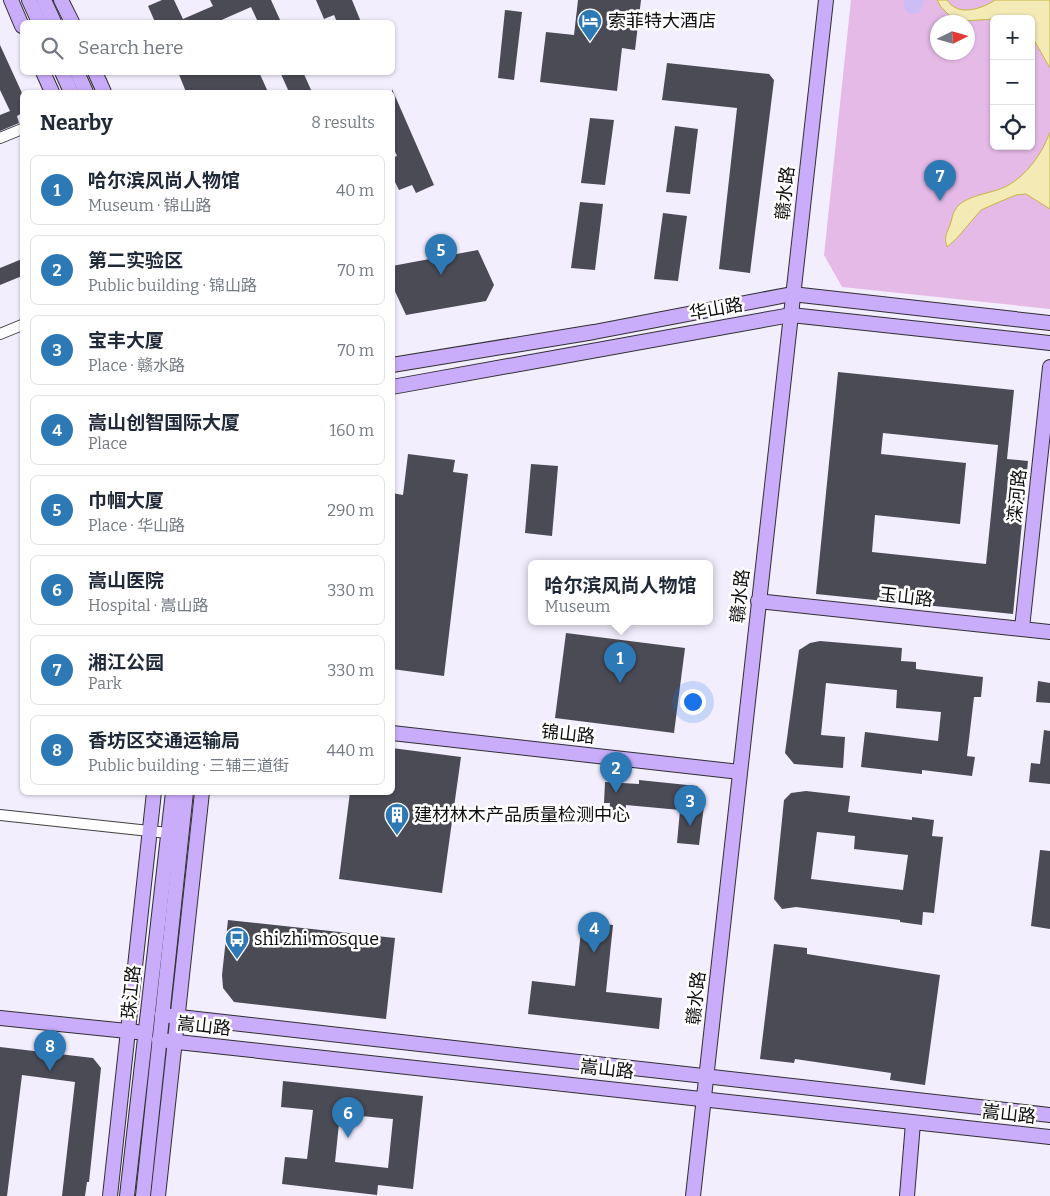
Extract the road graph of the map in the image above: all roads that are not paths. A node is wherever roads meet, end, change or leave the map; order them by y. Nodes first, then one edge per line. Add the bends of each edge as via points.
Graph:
1 (10, 0) edge
2 (29, 0) edge
3 (44, 0) edge
4 (61, 0) edge
5 (816, 0) edge
6 (826, 0) edge
7 (38, 20) edge
8 (53, 20) edge
9 (71, 20) edge
10 (20, 22) edge
11 (44, 75) edge
12 (63, 75) edge
13 (78, 75) edge
14 (96, 75) edge
15 (51, 90) edge
16 (70, 90) edge
17 (85, 90) edge
18 (103, 90) edge
19 (20, 131) edge
20 (0, 138) edge
21 (789, 295) junction
22 (787, 315) junction
23 (1050, 322) edge
24 (20, 326) edge
25 (0, 334) edge
26 (1050, 343) edge
27 (395, 365) edge
28 (1050, 367) edge
29 (395, 386) edge
30 (758, 601) junction
31 (1022, 628) junction
32 (1050, 632) edge
33 (395, 733) edge
34 (736, 771) junction
35 (154, 795) edge
36 (173, 795) edge
37 (186, 795) edge
38 (202, 795) edge
39 (0, 816) edge
40 (150, 831) junction
41 (168, 833) junction
42 (162, 1015) junction
43 (178, 1017) junction
44 (0, 1018) edge
45 (128, 1032) junction
46 (155, 1035) junction
47 (176, 1042) junction
48 (702, 1076) junction
49 (700, 1098) junction
50 (1050, 1115) edge
51 (913, 1123) junction
52 (1050, 1137) edge
53 (110, 1196) edge
54 (128, 1196) edge
55 (143, 1196) edge
56 (158, 1196) edge
57 (684, 1196) edge
58 (693, 1196) edge
59 (907, 1196) edge

1 - 10 main road
2 - 7 main road
3 - 8 main road
4 - 9 main road
5 - 21 main road, 赣水路
6 - 21 main road, 赣水路
11 - 15 main road
12 - 16 main road
13 - 17 main road
14 - 18 main road
19 - 20 street
21 - 22 main road, 赣水路
21 - 23 main road, 华山路
21 - 27 main road, 华山路 via 594,332
22 - 26 main road, 华山路
22 - 29 main road, 华山路
22 - 30 main road, 赣水路
22 - 34 main road, 赣水路
24 - 25 street
28 - 31 main road, 滦河路
30 - 31 main road, 玉山路
30 - 34 main road, 赣水路
31 - 32 main road, 玉山路
33 - 34 main road, 锦山路
34 - 48 main road, 赣水路
35 - 40 main road, 珠江路
36 - 41 main road, 珠江路
37 - 42 main road, 珠江路
38 - 43 main road
39 - 40 street
40 - 41 street
40 - 45 main road, 珠江路
41 - 46 main road, 珠江路
42 - 43 main road, 嵩山路
42 - 46 main road, 珠江路
43 - 47 main road
43 - 48 main road, 嵩山路
44 - 45 main road, 嵩山路
45 - 46 main road, 嵩山路
45 - 53 main road, 珠江路
46 - 47 main road, 嵩山路
46 - 54 main road, 珠江路
46 - 55 main road, 珠江路
47 - 49 main road, 嵩山路
47 - 56 main road
48 - 49 main road, 赣水路
48 - 50 main road, 嵩山路
49 - 51 main road, 嵩山路
49 - 57 main road, 赣水路
49 - 58 main road, 赣水路
51 - 52 main road, 嵩山路
51 - 59 main road

